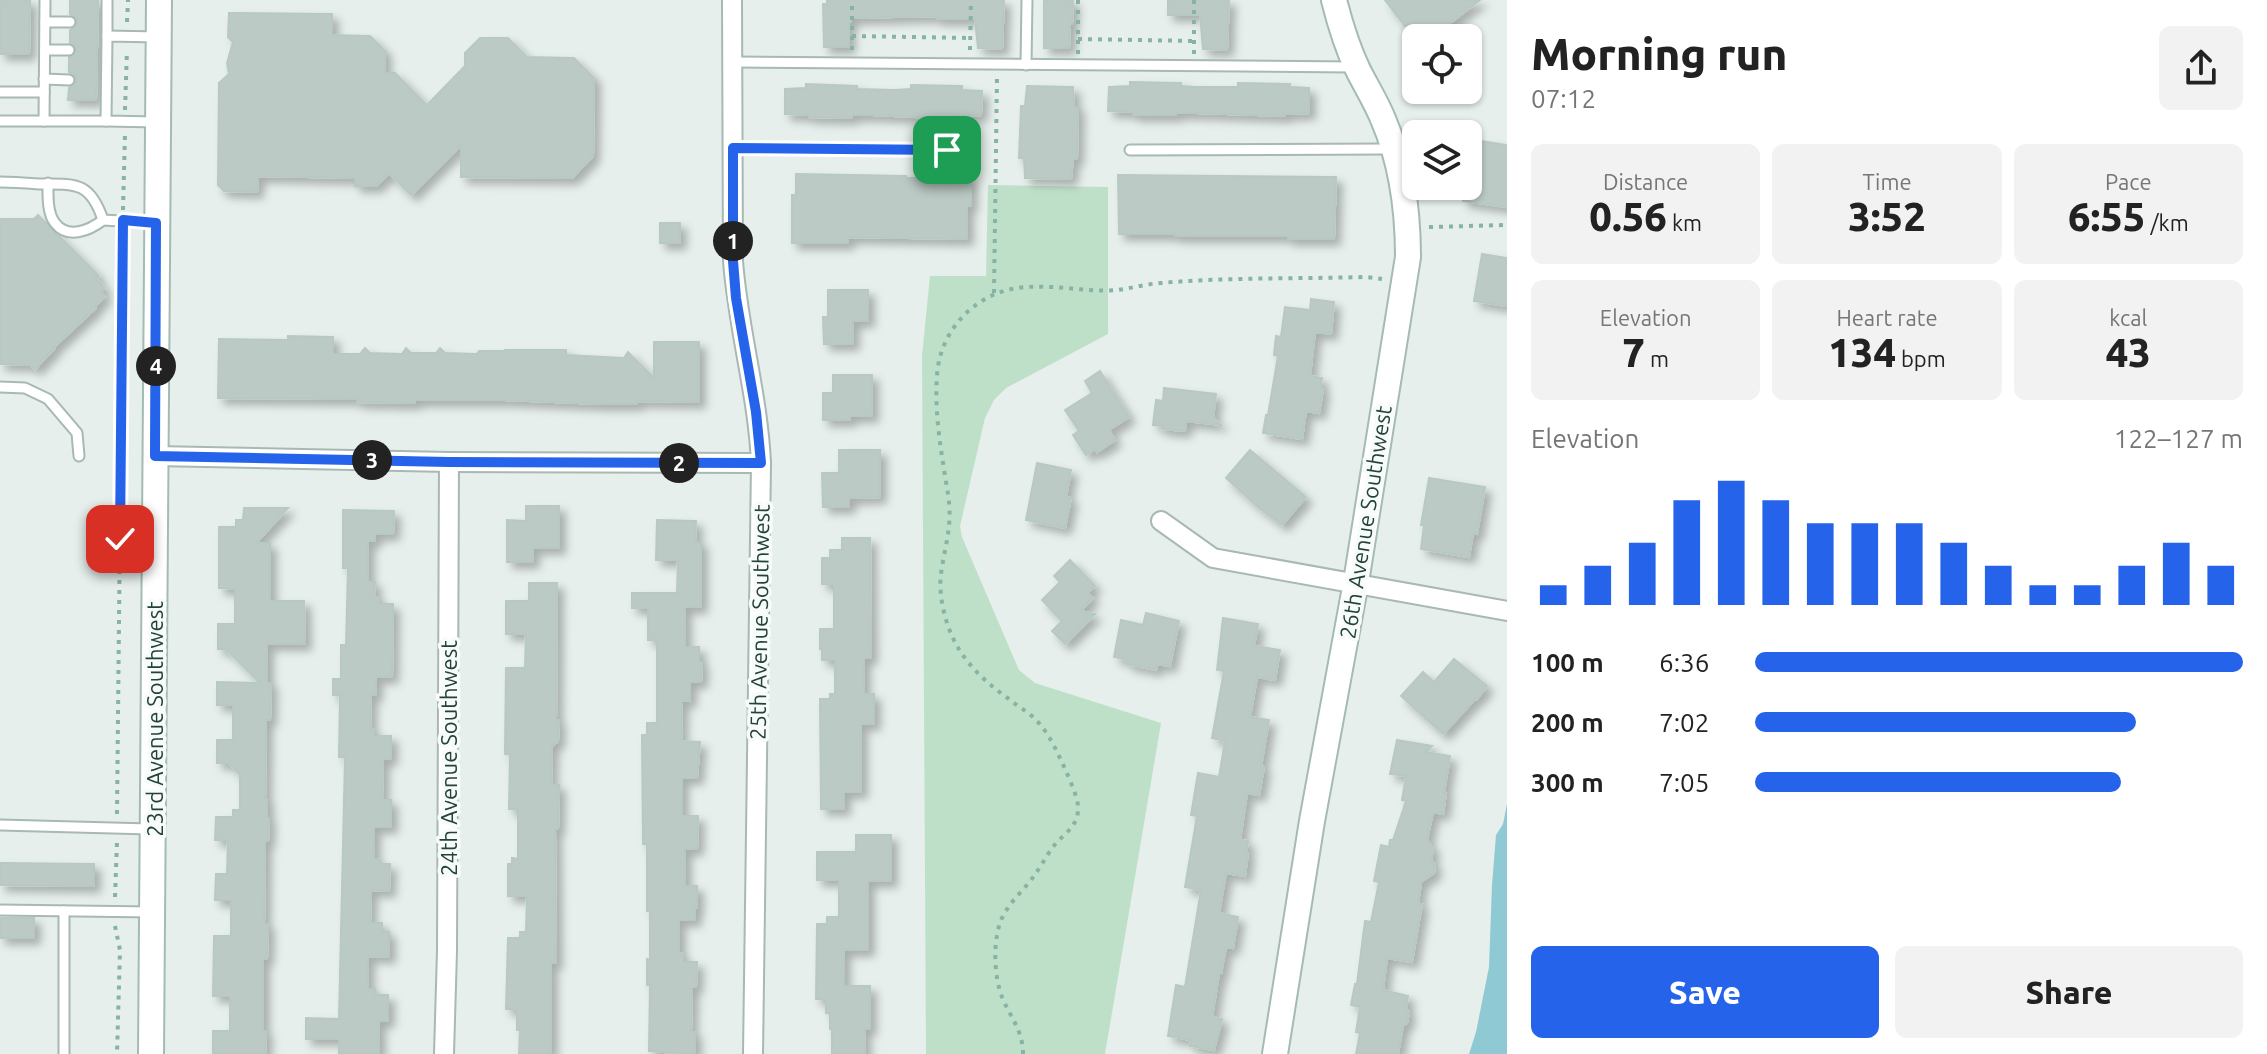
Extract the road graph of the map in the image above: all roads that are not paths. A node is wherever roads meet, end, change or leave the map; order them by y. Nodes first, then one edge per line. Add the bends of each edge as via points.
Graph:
1 (45, 0) edge
2 (107, 0) edge
3 (159, 0) edge
4 (732, 0) edge
5 (1027, 0) edge
6 (1334, 0) edge
7 (45, 22) junction
8 (70, 22) dead end
9 (107, 36) junction
10 (158, 37) junction
11 (45, 50) junction
12 (69, 50) dead end
13 (733, 62) junction
14 (1026, 65) junction
15 (1357, 67) junction
16 (44, 79) junction
17 (69, 80) dead end
18 (0, 92) edge
19 (44, 92) junction
20 (0, 121) edge
21 (44, 121) junction
22 (106, 121) junction
23 (157, 122) junction
24 (733, 148) junction
25 (1394, 149) junction
26 (947, 150) dead end
27 (1130, 150) dead end
28 (0, 182) edge
29 (48, 183) junction
30 (103, 220) junction
31 (156, 223) junction
32 (0, 387) edge
33 (79, 456) dead end
34 (155, 456) junction
35 (449, 462) junction
36 (761, 463) junction
37 (1161, 521) dead end
38 (1356, 582) junction
39 (1507, 611) edge
40 (0, 825) edge
41 (153, 829) junction
42 (0, 910) edge
43 (64, 911) junction
44 (153, 912) junction
45 (64, 1054) edge
46 (151, 1054) edge
47 (444, 1054) edge
48 (753, 1054) edge
49 (1275, 1054) edge

1 - 7 lane
2 - 9 lane via 102,22
3 - 10 street, 23rd Avenue Southwest
4 - 13 street, 25th Avenue Southwest
5 - 14 lane
6 - 15 street, 26th Avenue Southwest
7 - 8 lane
7 - 11 lane
9 - 10 lane
9 - 22 lane via 102,51
10 - 23 street, 23rd Avenue Southwest
11 - 12 lane
11 - 16 lane
13 - 14 lane
13 - 24 street, 25th Avenue Southwest
14 - 15 lane
15 - 25 street, 26th Avenue Southwest
16 - 17 lane
16 - 19 lane
18 - 19 lane
19 - 21 lane
20 - 21 lane
21 - 22 lane
22 - 23 lane
23 - 31 street, 23rd Avenue Southwest
24 - 26 lane
24 - 36 street, 25th Avenue Southwest via 736,298
25 - 27 lane
25 - 38 street, 26th Avenue Southwest via 1404,193 1408,257
28 - 29 lane
29 - 30 lane via 85,189 98,203
29 - 30 lane via 54,223 79,233
30 - 31 lane
31 - 34 street, 23rd Avenue Southwest
32 - 33 lane via 25,388 48,399 77,433
34 - 35 street
34 - 41 street, 23rd Avenue Southwest
35 - 36 street
35 - 47 street, 24th Avenue Southwest
36 - 48 street, 25th Avenue Southwest
37 - 38 street via 1213,558
38 - 39 street
38 - 49 street, 26th Avenue Southwest
40 - 41 lane
41 - 44 street, 23rd Avenue Southwest
42 - 43 lane
43 - 44 lane
43 - 45 lane
44 - 46 street, 23rd Avenue Southwest

